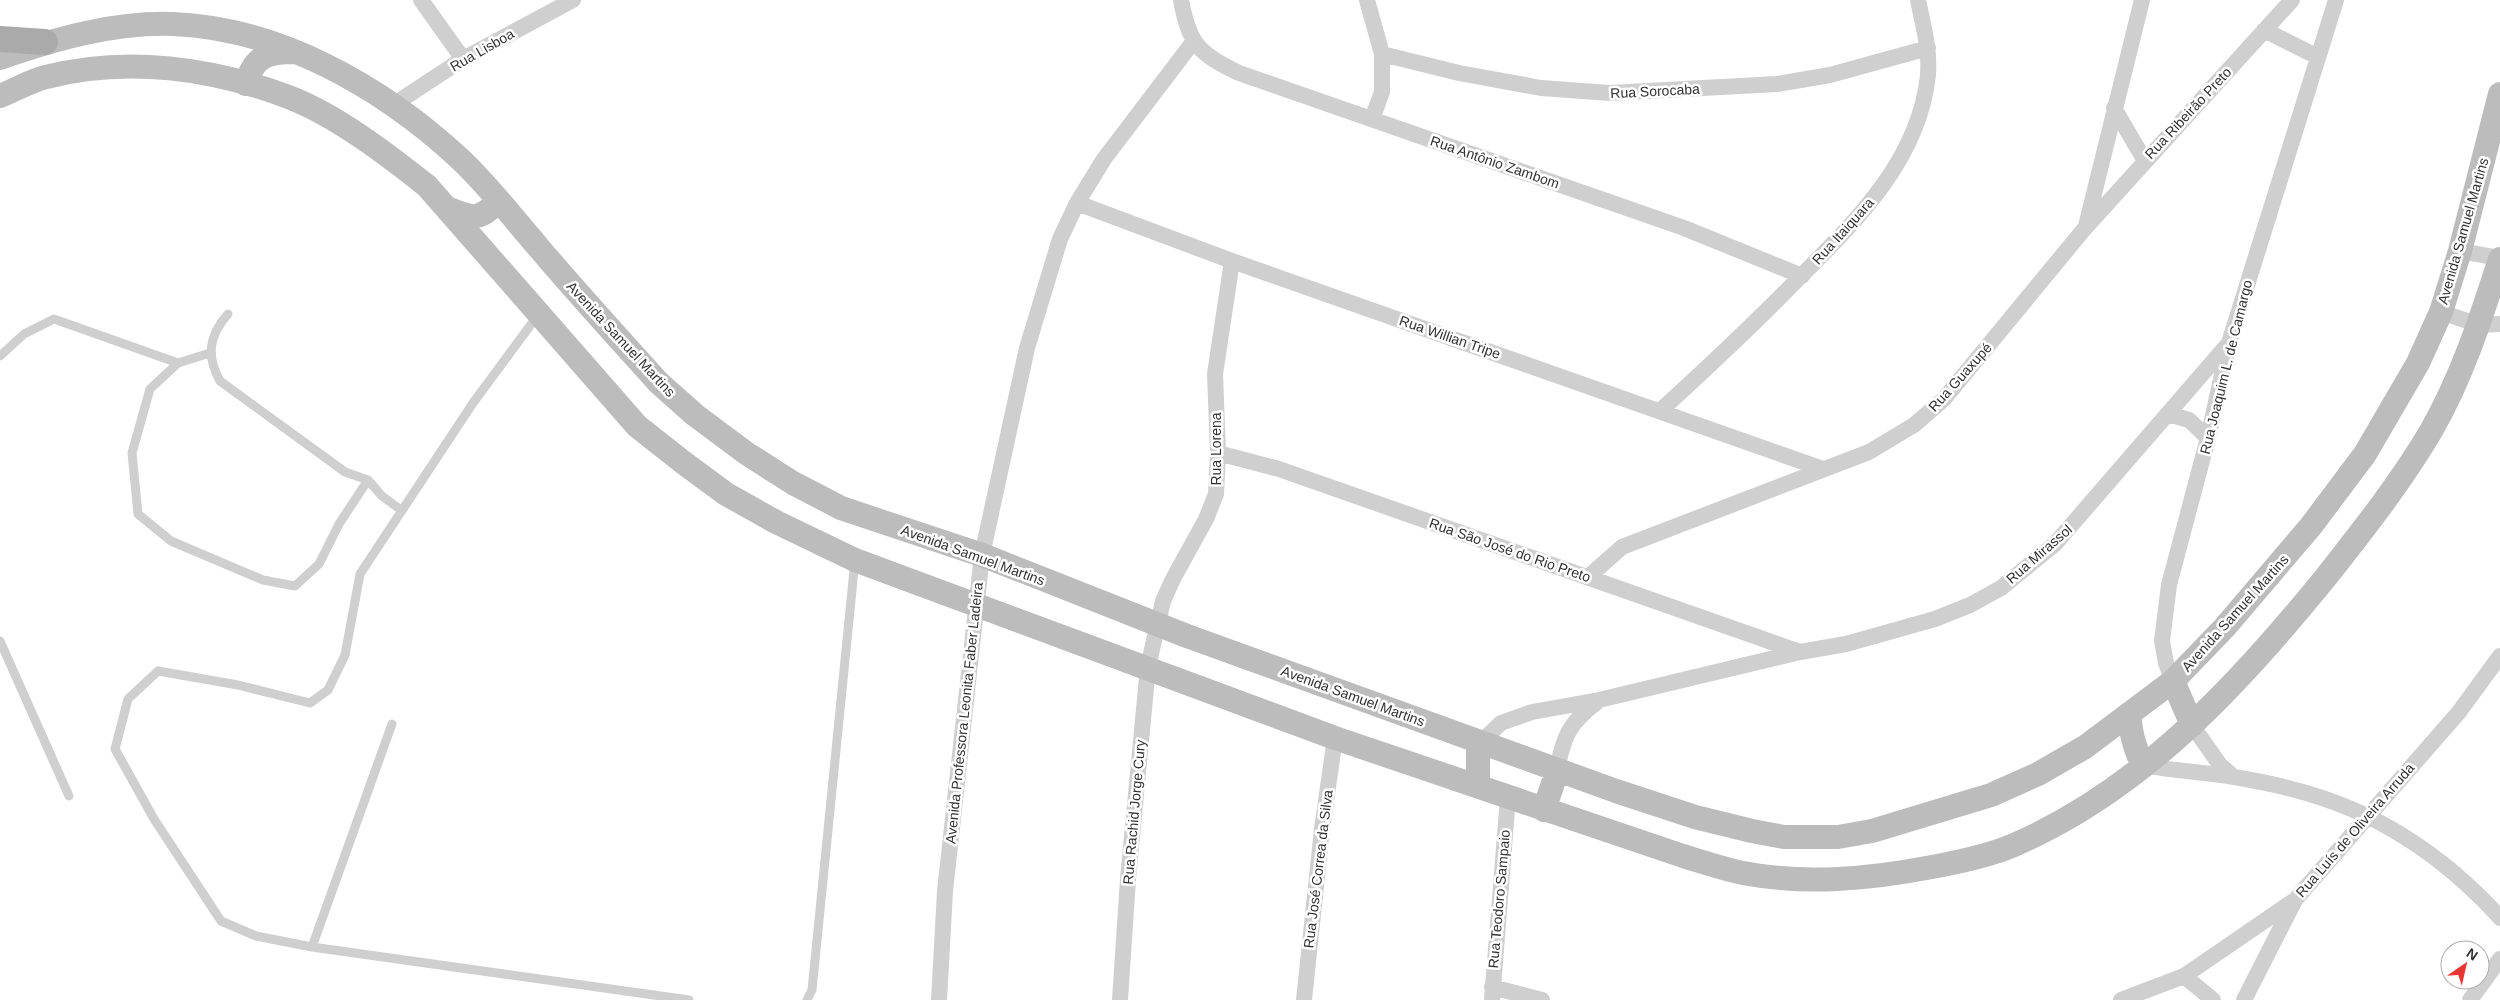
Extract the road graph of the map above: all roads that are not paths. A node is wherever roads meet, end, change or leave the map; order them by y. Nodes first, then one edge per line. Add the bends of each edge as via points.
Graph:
1 (420, 0) edge
2 (573, 0) edge
3 (1181, 0) edge
4 (1367, 0) edge
5 (1918, 0) edge
6 (2292, 0) edge
7 (2336, 0) edge
8 (2138, 3) edge
9 (2264, 30) junction
10 (0, 39) edge
11 (45, 42) junction
12 (1193, 42) junction
13 (1928, 48) junction
14 (295, 52) junction
15 (1382, 54) junction
16 (2318, 57) junction
17 (0, 58) edge
18 (463, 59) junction
19 (246, 84) junction
20 (2500, 94) edge
21 (0, 96) edge
22 (393, 105) junction
23 (2114, 108) junction
24 (1372, 119) junction
25 (2145, 161) junction
26 (498, 202) junction
27 (1078, 203) junction
28 (449, 209) junction
29 (2085, 228) junction
30 (2460, 252) junction
31 (2500, 259) edge
32 (1232, 261) junction
33 (1802, 276) junction
34 (2440, 312) junction
35 (228, 314) dead end
36 (538, 314) junction
37 (2489, 325) edge
38 (2229, 343) junction
39 (210, 353) junction
40 (0, 356) edge
41 (178, 363) junction
42 (1660, 411) junction
43 (2168, 414) junction
44 (2208, 438) junction
45 (1218, 453) junction
46 (1823, 469) junction
47 (368, 480) junction
48 (402, 510) junction
49 (982, 555) junction
50 (855, 560) junction
51 (1588, 577) junction
52 (976, 604) junction
53 (1157, 624) junction
54 (0, 641) edge
55 (1800, 652) junction
56 (2500, 656) edge
57 (1148, 667) junction
58 (2173, 681) junction
59 (1599, 700) junction
60 (2129, 714) junction
61 (392, 724) dead end
62 (2192, 724) junction
63 (1335, 738) junction
64 (1481, 742) junction
65 (2143, 765) junction
66 (1557, 771) junction
67 (2234, 777) junction
68 (1478, 786) junction
69 (69, 796) dead end
70 (1508, 797) junction
71 (1544, 810) junction
72 (2368, 815) junction
73 (2295, 900) junction
74 (2500, 918) edge
75 (312, 947) junction
76 (2500, 958) edge
77 (2184, 976) junction
78 (1492, 993) edge
79 (689, 1000) edge
80 (807, 1000) edge
81 (939, 1000) edge
82 (1120, 1000) edge
83 (1304, 1000) edge
84 (1542, 1000) edge
85 (2121, 1000) edge
86 (2213, 1000) edge
87 (2244, 1000) edge
88 (2470, 1000) edge

1 - 18 street
2 - 18 street, Rua Lisboa
3 - 12 street
4 - 15 street
5 - 13 street, Rua Itaiquara
6 - 9 street, Rua Ribeirão Preto
7 - 16 street, Rua Joaquim L. de Camargo
8 - 23 street, Rua Guaxupé
9 - 16 street
9 - 25 street, Rua Ribeirão Preto
10 - 11 main road
11 - 14 main road, Avenida Samuel Martins via 85,33 171,24 200,26 254,37
11 - 17 main road, Avenida Samuel Martins
12 - 24 street, Rua Antônio Zambom via 1212,60 1239,72
12 - 27 street, Avenida Professora Leonita Faber Ladeira via 1104,159
13 - 15 street, Rua Sorocaba via 1830,76 1777,84 1610,94 1541,88
13 - 33 street, Rua Itaiquara via 1928,76 1921,109 1889,179 1858,218
14 - 19 main road via 263,56 250,68
14 - 22 main road, Avenida Samuel Martins via 332,69
15 - 24 street via 1382,92
16 - 38 street, Rua Joaquim L. de Camargo
18 - 22 street, Rua Lisboa
19 - 21 main road via 164,66 99,67 44,77
19 - 28 main road via 292,98 329,118 386,154 427,186
20 - 30 main road, Avenida Samuel Martins
22 - 26 main road, Avenida Samuel Martins via 460,159
23 - 25 street
23 - 29 street, Rua Guaxupé
24 - 33 street, Rua Antônio Zambom via 1684,228
25 - 29 street, Rua Ribeirão Preto
26 - 28 main road via 482,216 468,216
26 - 49 main road, Avenida Samuel Martins via 659,383 694,415 746,453 793,484 841,508
27 - 32 street, Rua Willian Tripe
27 - 49 street, Avenida Professora Leonita Faber Ladeira via 1060,239 1027,348
28 - 36 main road
29 - 46 street, Rua Guaxupé via 1944,399 1914,425 1869,452
30 - 31 street
30 - 34 main road, Avenida Samuel Martins
31 - 37 main road
32 - 42 street, Rua Willian Tripe
32 - 45 street, Rua Lorena via 1215,374
33 - 42 street, Rua Itaiquara
34 - 37 street
34 - 58 main road, Avenida Samuel Martins via 2418,363 2365,454 2263,584
35 - 39 lane via 218,324
36 - 48 lane
36 - 50 main road via 638,426 684,463 726,494
37 - 62 main road via 2431,431 2399,479 2293,617 2223,696
38 - 43 street, Rua Mirassol
38 - 44 street, Rua Joaquim L. de Camargo
39 - 41 lane
39 - 47 lane via 220,381 344,472
40 - 41 lane via 24,334 54,319
41 - 47 lane via 150,389 132,453 138,514 171,542 263,580 294,586 319,564 339,524
42 - 46 street, Rua Willian Tripe
43 - 44 street via 2189,420
43 - 55 street, Rua Mirassol via 2055,544 2001,588 1935,619 1846,644
44 - 58 street, Rua Joaquim L. de Camargo via 2164,615 2162,641
45 - 51 street, Rua São José do Rio Preto via 1280,469
45 - 53 street, Rua Lorena via 1218,480 1211,507 1173,579
46 - 51 street, Rua Guaxupé via 1622,547
47 - 48 lane via 382,496
48 - 75 lane via 360,574 346,655 328,690 310,703 238,685 158,671 128,699 115,749 154,819 221,920 256,936
49 - 52 street, Avenida Professora Leonita Faber Ladeira
49 - 53 main road, Avenida Samuel Martins
50 - 52 main road
50 - 80 lane via 812,990
51 - 55 street, Rua São José do Rio Preto
52 - 57 main road
52 - 81 street, Avenida Professora Leonita Faber Ladeira via 945,891
53 - 57 street, Rua Rachid Jorge Cury
53 - 64 main road, Avenida Samuel Martins
54 - 69 lane
55 - 59 street, Rua Mirassol
56 - 72 street, Rua Luís de Oliveira Arruda via 2459,712
57 - 63 main road
57 - 82 street, Rua Rachid Jorge Cury
58 - 60 main road, Avenida Samuel Martins
58 - 62 main road
59 - 64 street, Rua Mirassol via 1514,717 1493,728
59 - 66 street via 1571,725
60 - 65 main road via 2134,743
60 - 66 main road, Avenida Samuel Martins via 2038,774 1991,795 1872,832 1838,837 1784,836 1743,829 1695,817
61 - 75 lane
62 - 65 main road
62 - 67 street via 2220,764
63 - 68 main road
63 - 83 street, Rua José Correa da Silva
64 - 66 main road, Avenida Samuel Martins
64 - 68 main road
65 - 67 street via 2175,772
65 - 71 main road via 2116,788 2070,818 2011,846 1908,872 1839,880 1742,873
66 - 71 main road
67 - 72 street via 2333,800
68 - 70 main road
70 - 71 main road
70 - 78 street, Rua Teodoro Sampaio
72 - 73 street, Rua Luís de Oliveira Arruda
72 - 74 street via 2405,835 2439,860
73 - 77 street, Rua Luís de Oliveira Arruda
73 - 87 street
75 - 79 lane
76 - 88 street
77 - 85 street, Rua Luís de Oliveira Arruda
77 - 86 street
78 - 84 street

